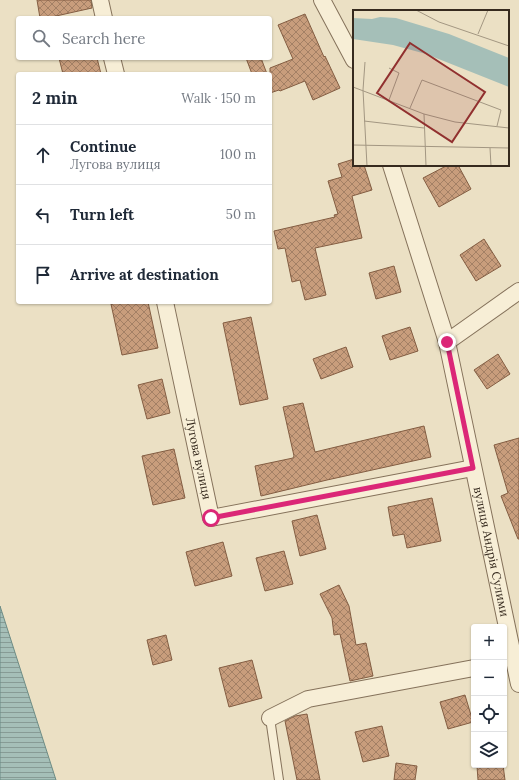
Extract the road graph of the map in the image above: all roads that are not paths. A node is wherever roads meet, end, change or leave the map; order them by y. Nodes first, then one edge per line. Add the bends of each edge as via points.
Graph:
1 (100, 0) edge
2 (322, 0) edge
3 (104, 16) edge
4 (353, 58) edge
5 (112, 60) edge
6 (116, 72) edge
7 (391, 166) edge
8 (519, 292) edge
9 (164, 304) edge
10 (447, 342) junction
11 (473, 468) junction
12 (509, 662) edge
13 (471, 669) edge
14 (519, 684) edge
15 (270, 718) joint
16 (279, 780) edge

1 - 3 street
2 - 4 street
5 - 6 street
7 - 10 street, вулиця Андрія Сулими
8 - 10 street
9 - 11 street, Лугова вулиця via 211,518
10 - 11 street, вулиця Андрія Сулими
11 - 12 street, вулиця Андрія Сулими
12 - 14 street, вулиця Андрія Сулими
13 - 15 street via 308,699
15 - 16 lane

